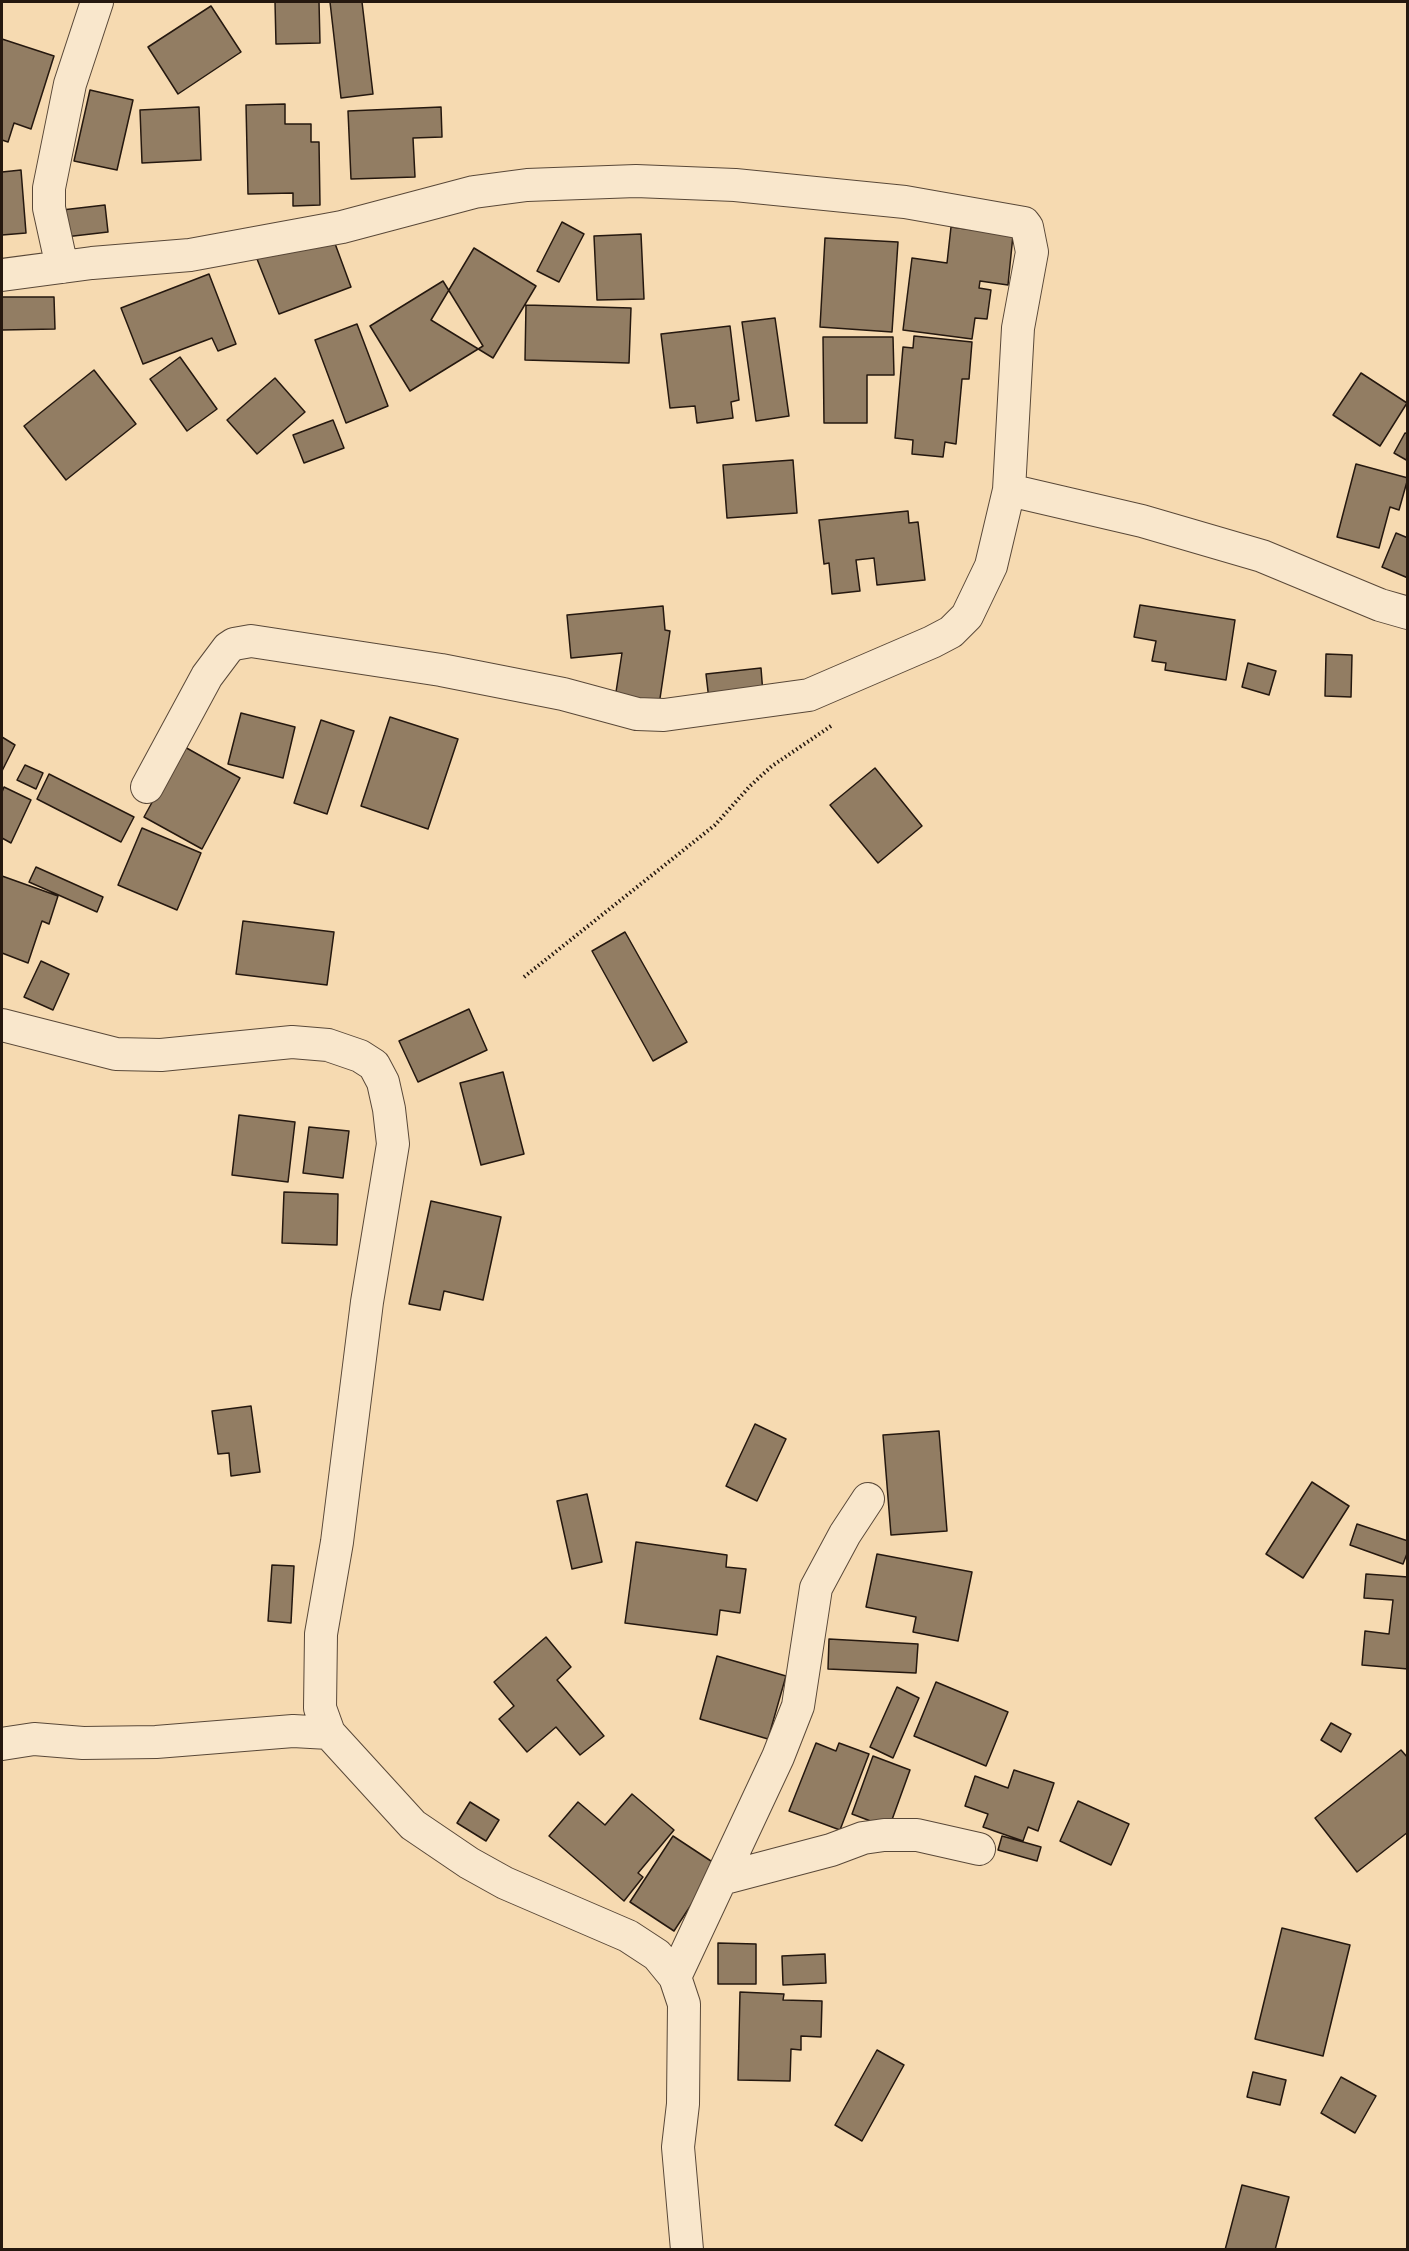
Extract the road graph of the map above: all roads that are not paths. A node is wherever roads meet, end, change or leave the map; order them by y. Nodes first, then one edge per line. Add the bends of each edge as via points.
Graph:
1 (98, 2) edge
2 (62, 267) junction
3 (2, 276) edge
4 (1008, 490) junction
5 (1407, 613) edge
6 (147, 787) dead end
7 (2, 1025) edge
8 (868, 1498) dead end
9 (329, 1733) junction
10 (2, 1744) edge
11 (979, 1849) dead end
12 (720, 1879) junction
13 (675, 1977) junction
14 (687, 2250) edge

1 - 2 street via 70,84 49,188 49,208
2 - 3 street
2 - 4 street via 190,255 342,227 474,192 528,185 735,184 905,202 1024,223 1032,252 1018,328
4 - 5 street via 1142,521 1262,556
4 - 6 street via 992,566 967,616 933,642 809,695 664,715 637,714 563,694 441,670 241,642 228,648 207,676
7 - 9 street via 116,1054 161,1056 292,1042 328,1045 374,1065 383,1082 393,1144 321,1634 320,1708
8 - 12 street via 816,1588 798,1706
9 - 10 street via 293,1731 156,1742 34,1739
9 - 13 street via 413,1825 505,1883 628,1936 657,1955
11 - 12 street via 917,1835 884,1835
12 - 13 street
13 - 14 street via 684,2004 683,2104 678,2147

